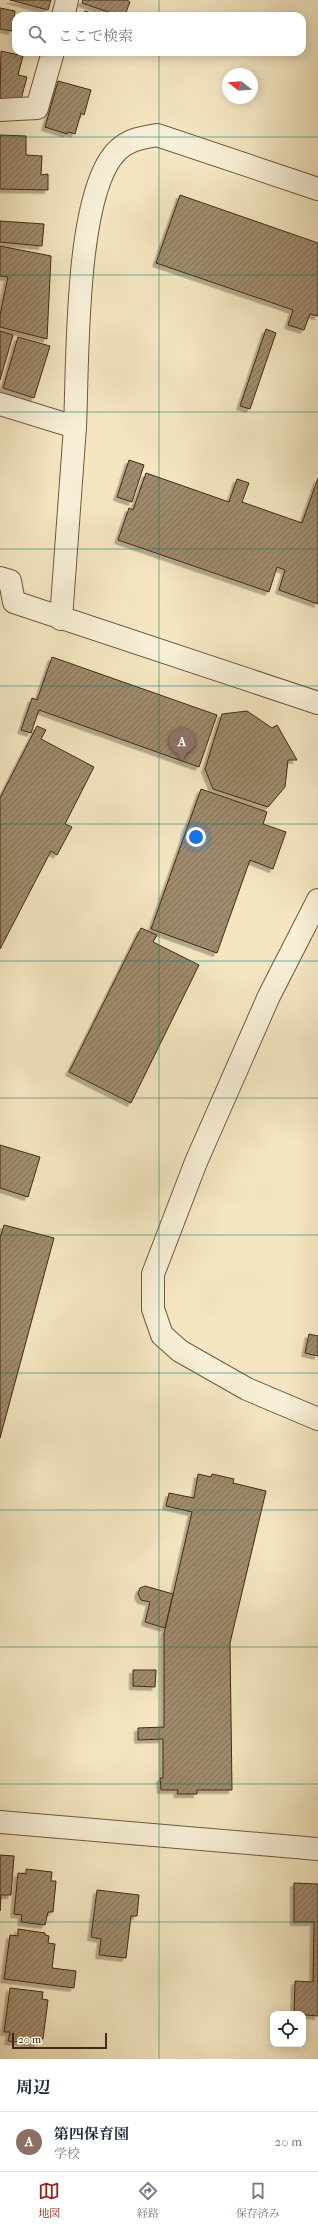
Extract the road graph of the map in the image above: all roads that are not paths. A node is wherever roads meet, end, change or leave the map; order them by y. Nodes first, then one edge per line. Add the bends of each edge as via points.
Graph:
1 (67, 0) edge
2 (64, 12) edge
3 (52, 56) edge
4 (0, 110) edge
5 (318, 189) edge
6 (0, 404) edge
7 (75, 427) junction
8 (0, 578) edge
9 (61, 619) junction
10 (318, 704) edge
11 (318, 900) edge
12 (318, 1419) edge
13 (0, 1822) edge
14 (318, 1848) edge

1 - 2 street
3 - 4 street via 37,108
5 - 7 street via 157,135 133,139 117,151 100,177 92,204 82,262
6 - 7 street
7 - 9 street
8 - 9 street via 10,581 14,602
9 - 10 street
11 - 12 street via 270,996 196,1162 153,1274 153,1309 162,1335 180,1351 247,1389
13 - 14 street

